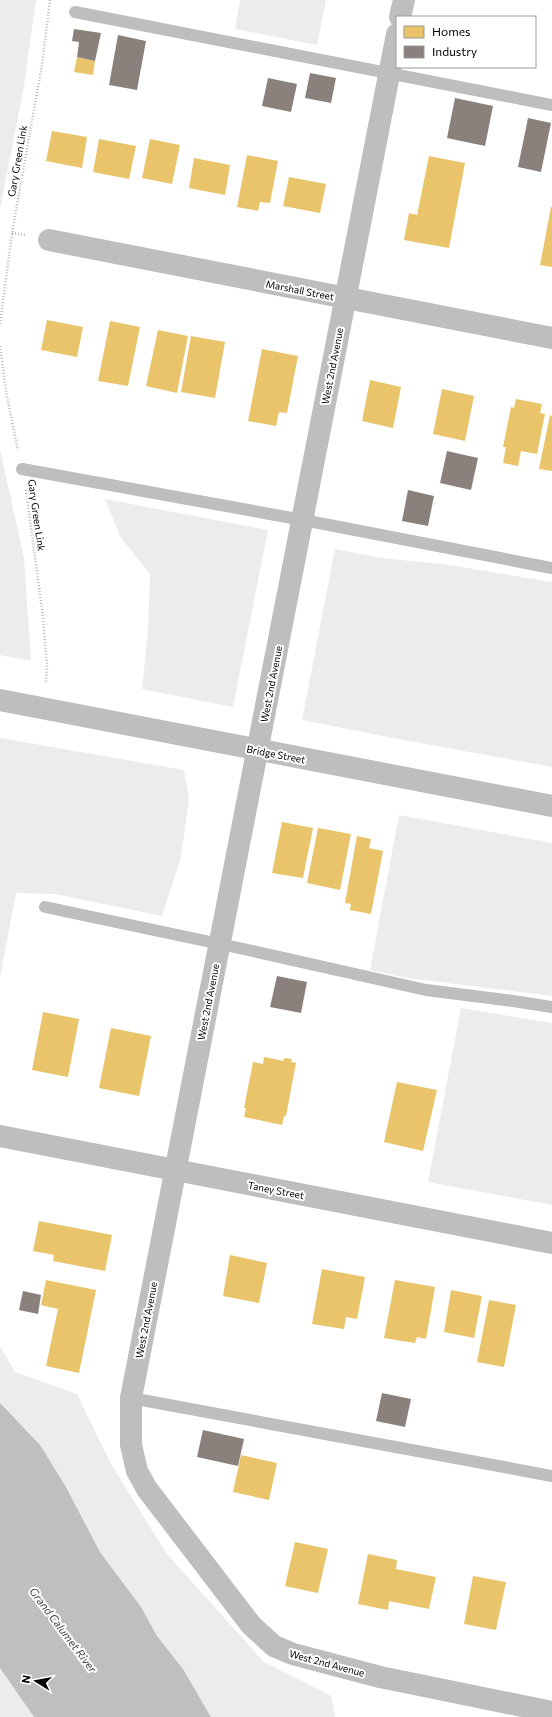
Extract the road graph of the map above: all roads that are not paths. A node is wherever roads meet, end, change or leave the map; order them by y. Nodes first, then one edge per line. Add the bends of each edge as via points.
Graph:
1 (404, 0) edge
2 (75, 12) dead end
3 (400, 16) edge
4 (396, 40) edge
5 (390, 73) junction
6 (552, 105) edge
7 (40, 238) road end
8 (345, 298) junction
9 (552, 338) edge
10 (22, 469) road end
11 (303, 520) junction
12 (552, 568) edge
13 (0, 700) edge
14 (258, 750) junction
15 (552, 806) edge
16 (45, 907) dead end
17 (219, 945) junction
18 (552, 1007) edge
19 (0, 1136) edge
20 (175, 1171) junction
21 (552, 1243) edge
22 (131, 1398) junction
23 (552, 1476) edge
24 (552, 1712) edge

1 - 3 street
2 - 5 lane
4 - 5 street, West 2nd Avenue
5 - 6 lane
5 - 8 street, West 2nd Avenue
7 - 8 street, Marshall Street
8 - 9 street, Marshall Street
8 - 11 street, West 2nd Avenue
10 - 11 lane
11 - 12 lane
11 - 14 street, West 2nd Avenue
13 - 14 street, Bridge Street
14 - 15 street, Bridge Street
14 - 17 street, West 2nd Avenue
16 - 17 lane
17 - 18 lane via 426,990
17 - 20 street, West 2nd Avenue
19 - 20 street, Taney Street
20 - 21 street, Taney Street
20 - 22 street, West 2nd Avenue
22 - 23 lane
22 - 24 street, West 2nd Avenue via 131,1445 137,1471 147,1489 251,1625 274,1646 293,1654 380,1677

